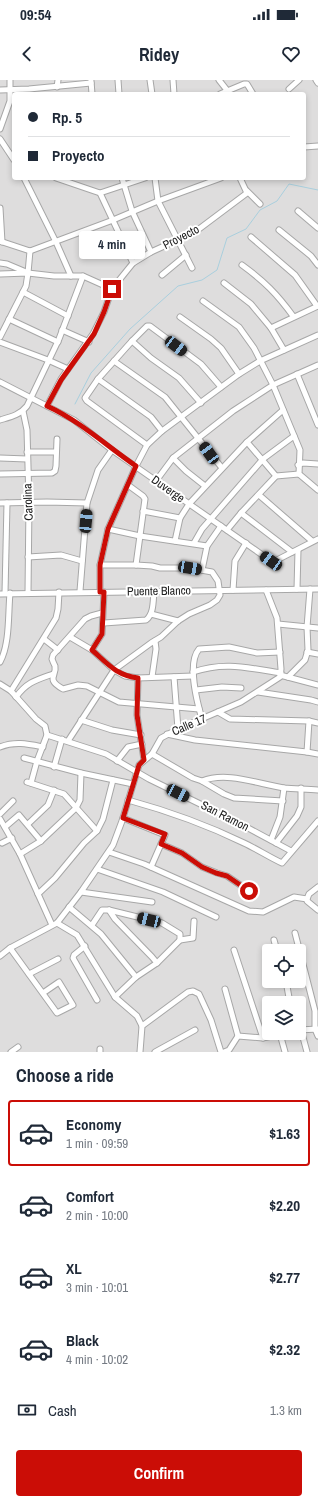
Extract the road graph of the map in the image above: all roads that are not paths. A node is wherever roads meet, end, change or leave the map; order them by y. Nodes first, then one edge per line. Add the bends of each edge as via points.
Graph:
1 (10, 80) edge
2 (58, 80) edge
3 (118, 80) edge
4 (150, 80) edge
5 (174, 80) edge
6 (219, 80) edge
7 (299, 80) edge
8 (316, 80) edge
9 (91, 82) edge
10 (318, 83) edge
11 (57, 87) junction
12 (11, 89) junction
13 (289, 89) dead end
14 (0, 90) edge
15 (92, 92) edge
16 (119, 92) edge
17 (152, 92) edge
18 (174, 92) edge
19 (229, 92) edge
20 (252, 92) edge
21 (0, 129) edge
22 (0, 139) edge
23 (318, 146) edge
24 (306, 147) edge
25 (12, 157) edge
26 (25, 180) edge
27 (62, 180) edge
28 (123, 180) edge
29 (139, 180) edge
30 (155, 180) edge
31 (210, 180) edge
32 (241, 180) edge
33 (124, 185) junction
34 (247, 192) junction
35 (100, 193) junction
36 (158, 201) junction
37 (260, 204) dead end
38 (0, 208) edge
39 (298, 211) dead end
40 (132, 212) junction
41 (113, 220) junction
42 (318, 228) edge
43 (279, 230) dead end
44 (251, 237) dead end
45 (178, 239) junction
46 (1, 242) edge
47 (56, 242) junction
48 (30, 251) junction
49 (151, 252) junction
50 (186, 255) junction
51 (0, 262) edge
52 (133, 263) junction
53 (242, 265) dead end
54 (318, 265) edge
55 (192, 268) dead end
56 (28, 273) junction
57 (0, 274) edge
58 (162, 275) dead end
59 (71, 276) junction
60 (82, 276) junction
61 (224, 283) dead end
62 (112, 289) junction
63 (23, 292) junction
64 (203, 301) dead end
65 (318, 306) edge
66 (68, 316) junction
67 (293, 316) junction
68 (180, 317) dead end
69 (9, 319) junction
70 (271, 328) junction
71 (62, 330) junction
72 (318, 335) edge
73 (0, 337) edge
74 (132, 341) junction
75 (0, 342) edge
76 (58, 342) junction
77 (89, 342) junction
78 (284, 350) junction
79 (48, 360) junction
80 (114, 361) junction
81 (260, 361) junction
82 (318, 365) edge
83 (68, 369) junction
84 (239, 374) junction
85 (297, 374) junction
86 (98, 380) junction
87 (0, 382) edge
88 (273, 385) junction
89 (221, 387) junction
90 (30, 398) junction
91 (201, 403) junction
92 (47, 406) junction
93 (282, 410) junction
94 (23, 411) junction
95 (181, 418) junction
96 (0, 420) edge
97 (318, 425) edge
98 (162, 431) junction
99 (294, 436) junction
100 (57, 439) dead end
101 (198, 439) junction
102 (247, 442) junction
103 (147, 445) junction
104 (112, 450) junction
105 (27, 452) junction
106 (56, 452) junction
107 (0, 458) edge
108 (174, 458) junction
109 (27, 459) junction
110 (263, 460) junction
111 (318, 464) edge
112 (298, 465) junction
113 (136, 466) junction
114 (222, 468) junction
115 (0, 474) edge
116 (28, 474) junction
117 (299, 474) junction
118 (276, 476) junction
119 (156, 481) junction
120 (128, 485) junction
121 (205, 486) junction
122 (318, 490) edge
123 (258, 495) junction
124 (29, 502) junction
125 (0, 503) edge
126 (7, 503) junction
127 (87, 503) junction
128 (189, 504) junction
129 (143, 510) junction
130 (242, 512) junction
131 (180, 518) junction
132 (211, 520) junction
133 (221, 526) junction
134 (108, 529) junction
135 (227, 530) junction
136 (140, 536) junction
137 (318, 539) edge
138 (175, 541) junction
139 (312, 541) junction
140 (194, 543) junction
141 (246, 543) junction
142 (207, 546) junction
143 (298, 550) junction
144 (292, 552) junction
145 (28, 557) junction
146 (3, 559) edge
147 (82, 561) junction
148 (100, 565) junction
149 (136, 565) junction
150 (202, 570) junction
151 (310, 589) junction
152 (318, 589) edge
153 (220, 590) junction
154 (233, 590) junction
155 (266, 590) junction
156 (297, 590) junction
157 (80, 591) junction
158 (154, 591) junction
159 (59, 592) junction
160 (102, 592) junction
161 (5, 593) edge
162 (28, 593) junction
163 (102, 613) junction
164 (151, 614) junction
165 (178, 621) junction
166 (104, 624) junction
167 (278, 624) junction
168 (307, 626) junction
169 (318, 628) edge
170 (70, 637) junction
171 (44, 639) junction
172 (155, 641) junction
173 (58, 650) junction
174 (92, 650) junction
175 (280, 652) junction
176 (307, 652) junction
177 (318, 654) edge
178 (0, 660) edge
179 (114, 670) junction
180 (53, 674) junction
181 (193, 674) junction
182 (280, 674) junction
183 (152, 677) junction
184 (174, 677) junction
185 (288, 677) junction
186 (138, 678) junction
187 (0, 684) edge
188 (318, 685) edge
189 (241, 688) dead end
190 (196, 690) junction
191 (11, 691) junction
192 (258, 692) junction
193 (99, 693) junction
194 (16, 697) junction
195 (318, 702) edge
196 (137, 704) junction
197 (176, 707) junction
198 (199, 709) junction
199 (218, 712) junction
200 (202, 719) junction
201 (81, 720) junction
202 (309, 721) junction
203 (318, 723) edge
204 (178, 729) junction
205 (141, 734) junction
206 (167, 734) junction
207 (48, 735) junction
208 (62, 739) junction
209 (68, 741) junction
210 (142, 744) junction
211 (0, 747) edge
212 (43, 747) junction
213 (307, 752) junction
214 (152, 754) junction
215 (318, 754) edge
216 (24, 758) dead end
217 (144, 760) junction
218 (37, 761) junction
219 (117, 761) junction
220 (54, 767) junction
221 (137, 772) junction
222 (81, 773) junction
223 (113, 780) junction
224 (202, 781) junction
225 (133, 784) junction
226 (284, 788) junction
227 (301, 788) junction
228 (54, 790) junction
229 (318, 790) edge
230 (128, 800) junction
231 (14, 801) dead end
232 (283, 801) junction
233 (76, 808) junction
234 (0, 814) edge
235 (123, 818) junction
236 (318, 821) edge
237 (2, 823) edge
238 (28, 824) junction
239 (97, 831) junction
240 (12, 838) junction
241 (271, 840) junction
242 (41, 841) junction
243 (2, 843) dead end
244 (276, 843) junction
245 (161, 844) junction
246 (291, 851) junction
247 (108, 852) junction
248 (20, 854) junction
249 (151, 867) junction
250 (97, 869) junction
251 (318, 887) edge
252 (249, 891) dead end
253 (81, 892) junction
254 (38, 894) junction
255 (307, 899) junction
256 (152, 902) dead end
257 (69, 907) junction
258 (109, 910) junction
259 (318, 910) edge
260 (216, 917) dead end
261 (194, 921) dead end
262 (54, 924) junction
263 (92, 925) junction
264 (295, 933) dead end
265 (180, 939) junction
266 (274, 940) dead end
267 (275, 944) edge
268 (298, 944) edge
269 (85, 946) junction
270 (10, 948) junction
271 (234, 950) dead end
272 (0, 956) edge
273 (58, 959) dead end
274 (157, 963) junction
275 (29, 974) junction
276 (136, 977) junction
277 (306, 978) edge
278 (226, 989) dead end
279 (43, 993) junction
280 (115, 997) junction
281 (97, 1000) dead end
282 (142, 1026) junction
283 (317, 1029) edge
284 (195, 1030) dead end
285 (306, 1030) edge
286 (262, 1035) edge
287 (238, 1036) junction
288 (318, 1036) edge
289 (262, 1038) edge
290 (283, 1040) edge
291 (303, 1040) edge
292 (18, 1046) dead end
293 (10, 1052) edge
294 (140, 1052) edge
295 (155, 1052) edge
296 (226, 1052) edge
297 (285, 1052) edge
298 (307, 1052) edge

1 - 12 street
2 - 11 street
3 - 16 street
4 - 17 street
5 - 18 street
6 - 19 street
7 - 13 street
8 - 10 street
9 - 11 street
9 - 15 street
11 - 12 street
12 - 14 street
12 - 21 street
19 - 20 street via 244,84
22 - 25 street
23 - 24 street
26 - 47 street
27 - 35 street
28 - 33 street
29 - 33 street
30 - 36 street
31 - 36 street
32 - 34 street
33 - 35 street
33 - 40 street
34 - 37 street
34 - 45 street, Proyecto via 194,232
35 - 41 street
36 - 40 street
36 - 45 street
38 - 46 street
39 - 42 street
40 - 41 street
40 - 49 street
41 - 47 street
41 - 52 street
43 - 54 street via 311,256
44 - 65 street via 295,275
45 - 49 street, Proyecto
45 - 50 street
46 - 48 street
47 - 48 street
47 - 59 street
48 - 56 street
49 - 52 street, Proyecto
50 - 55 street
50 - 58 street
51 - 56 street
52 - 62 street, Proyecto
53 - 67 street via 263,280
56 - 57 street
56 - 59 street
56 - 63 street
59 - 60 street
60 - 62 street
60 - 66 street
61 - 70 street via 252,304
62 - 77 street, Proyecto
63 - 66 street
63 - 69 street
64 - 81 street via 239,327
65 - 67 street
66 - 71 street
67 - 70 street
68 - 84 street via 212,339
69 - 73 street
69 - 76 street
70 - 78 street
71 - 76 street
71 - 77 street
72 - 78 street
74 - 80 street
74 - 89 street via 150,326 201,364
74 - 91 street via 179,378
75 - 79 street
76 - 79 street
77 - 83 street, Proyecto
78 - 81 street
79 - 83 street
79 - 90 street
80 - 86 street
80 - 95 street via 165,397
81 - 84 street
81 - 88 street
82 - 85 street
83 - 92 street, Proyecto
84 - 89 street
85 - 88 street
85 - 97 street
86 - 98 street via 151,417
86 - 103 street via 85,398 87,401
87 - 90 street, Duverge
88 - 93 street
88 - 101 street
89 - 91 street
90 - 92 street, Duverge
90 - 94 street
91 - 95 street
92 - 104 street, Duverge via 74,420
93 - 99 street
93 - 102 street
94 - 96 street
94 - 105 street, Carolina via 27,430
95 - 98 street
95 - 101 street
98 - 103 street
99 - 110 street
99 - 112 street via 300,450
100 - 106 street
101 - 108 street
101 - 114 street
102 - 110 street
102 - 114 street
103 - 113 street
104 - 113 street, Duverge
104 - 127 street via 98,470
105 - 106 street
105 - 109 street, Carolina
106 - 116 street via 55,471
107 - 109 street
108 - 119 street
108 - 121 street
109 - 116 street, Carolina
110 - 118 street
110 - 132 street
111 - 112 street
112 - 117 street
113 - 119 street, Duverge
113 - 120 street
114 - 121 street
115 - 116 street
116 - 124 street, Carolina
117 - 118 street
117 - 122 street
118 - 123 street
119 - 128 street, Duverge
120 - 129 street via 145,497
120 - 134 street
121 - 128 street
123 - 130 street
123 - 139 street
124 - 126 street
124 - 127 street
124 - 145 street, Carolina
125 - 126 street
126 - 146 street
127 - 147 street
128 - 131 street
128 - 132 street, Duverge
129 - 131 street
129 - 136 street
130 - 135 street
130 - 144 street
131 - 138 street
132 - 133 street, Duverge
132 - 140 street
133 - 135 street, Duverge
133 - 142 street
134 - 136 street
134 - 148 street
135 - 141 street, Duverge
136 - 138 street
136 - 149 street
137 - 139 street
138 - 140 street
139 - 143 street
140 - 142 street
141 - 144 street, Duverge via 273,562
141 - 154 street via 235,561
142 - 150 street
143 - 144 street
143 - 156 street
145 - 147 street via 61,555
145 - 162 street, Carolina
146 - 161 street
147 - 157 street
148 - 149 street
148 - 160 street
149 - 150 street
150 - 153 street via 212,572 216,576
151 - 152 street, Puente Blanco
151 - 156 street, Puente Blanco
151 - 168 street
153 - 154 street, Puente Blanco
153 - 158 street, Puente Blanco
153 - 165 street via 218,600
154 - 155 street, Puente Blanco
155 - 156 street, Puente Blanco
155 - 167 street
157 - 159 street, Puente Blanco
157 - 160 street, Puente Blanco
158 - 160 street, Puente Blanco
158 - 164 street
159 - 162 street, Puente Blanco
159 - 171 street via 56,618
160 - 163 street
161 - 162 street, Puente Blanco
161 - 178 street via 6,640
163 - 166 street
163 - 170 street via 85,619
164 - 165 street
164 - 166 street via 146,620
165 - 172 street
166 - 174 street via 102,634
167 - 168 street
167 - 175 street
168 - 169 street
168 - 176 street
170 - 173 street
170 - 174 street
171 - 173 street
171 - 191 street
172 - 179 street
172 - 183 street
173 - 180 street via 52,659 55,666
174 - 179 street
175 - 181 street via 257,653 228,647 201,648 193,662
175 - 182 street
176 - 177 street
176 - 185 street via 306,660
179 - 186 street via 125,676
179 - 193 street
180 - 193 street via 53,681 63,689 78,685 88,686
180 - 194 street via 29,684
181 - 182 street via 204,668 230,665
181 - 184 street
181 - 190 street
182 - 185 street
182 - 192 street, Calle 17 via 280,677
183 - 184 street
183 - 186 street
184 - 197 street
185 - 188 street
186 - 196 street
187 - 191 street
189 - 190 street
190 - 198 street
191 - 194 street
192 - 195 street
192 - 199 street, Calle 17
193 - 196 street via 119,702
193 - 201 street
194 - 207 street via 46,726
196 - 197 street
196 - 205 street
197 - 198 street
197 - 204 street
198 - 200 street
199 - 200 street, Calle 17
199 - 202 street via 230,719
200 - 204 street, Calle 17
201 - 205 street via 112,730
201 - 209 street
202 - 203 street
202 - 213 street
204 - 206 street, Calle 17
205 - 210 street
206 - 213 street via 195,740
206 - 214 street, Calle 17 via 161,738
207 - 208 street, San Ramon
207 - 212 street
208 - 209 street, San Ramon
208 - 220 street
209 - 219 street, San Ramon via 106,754
210 - 217 street
210 - 219 street via 128,747
211 - 212 street via 25,743
212 - 218 street
213 - 215 street
214 - 217 street, Calle 17
214 - 224 street
216 - 218 street
217 - 221 street, Calle 17
218 - 220 street
218 - 228 street via 29,783
219 - 221 street, San Ramon
220 - 222 street
221 - 225 street, Calle 17
221 - 241 street, San Ramon
222 - 223 street
222 - 233 street via 80,800
223 - 225 street
223 - 239 street via 103,819
224 - 226 street via 208,778 231,778
224 - 232 street via 234,798
225 - 230 street, Calle 17
226 - 227 street
226 - 232 street
227 - 229 street
227 - 244 street via 301,807 297,816
228 - 233 street via 64,794
228 - 238 street via 48,805
230 - 235 street, Calle 17
230 - 246 street via 207,826 282,863
231 - 234 street
232 - 241 street
233 - 239 street
233 - 242 street
235 - 245 street via 165,835
235 - 247 street, Calle 17
236 - 246 street
237 - 238 street via 19,814
237 - 240 street
238 - 242 street
239 - 254 street
240 - 243 street
240 - 248 street
241 - 244 street, San Ramon
242 - 248 street
244 - 246 street, San Ramon
245 - 249 street
245 - 252 street via 182,853 202,867 227,876
247 - 249 street
247 - 250 street, Calle 17
248 - 254 street
249 - 255 street via 249,911 263,912 294,897
250 - 253 street, Calle 17
250 - 260 street via 163,892
251 - 255 street
253 - 256 street
253 - 257 street, Calle 17
254 - 262 street
255 - 259 street
257 - 262 street, Calle 17
257 - 263 street
258 - 263 street via 102,910
258 - 265 street via 162,924 180,934
258 - 274 street
261 - 265 street via 194,936
262 - 269 street via 77,936
262 - 270 street, Calle 17
263 - 276 street
264 - 268 street
265 - 274 street
266 - 267 street
269 - 280 street
269 - 281 street via 73,958
270 - 272 street, Calle 17
270 - 275 street
271 - 286 street
273 - 275 street
274 - 276 street
275 - 279 street
276 - 280 street
277 - 283 street
278 - 287 street
279 - 279 street via 58,1013 72,1005 59,982
280 - 282 street via 137,1016
282 - 294 street
282 - 296 street via 188,992 197,992
283 - 285 street
283 - 288 street
284 - 295 street
287 - 289 street
287 - 296 street
290 - 297 street
291 - 298 street
292 - 293 street

